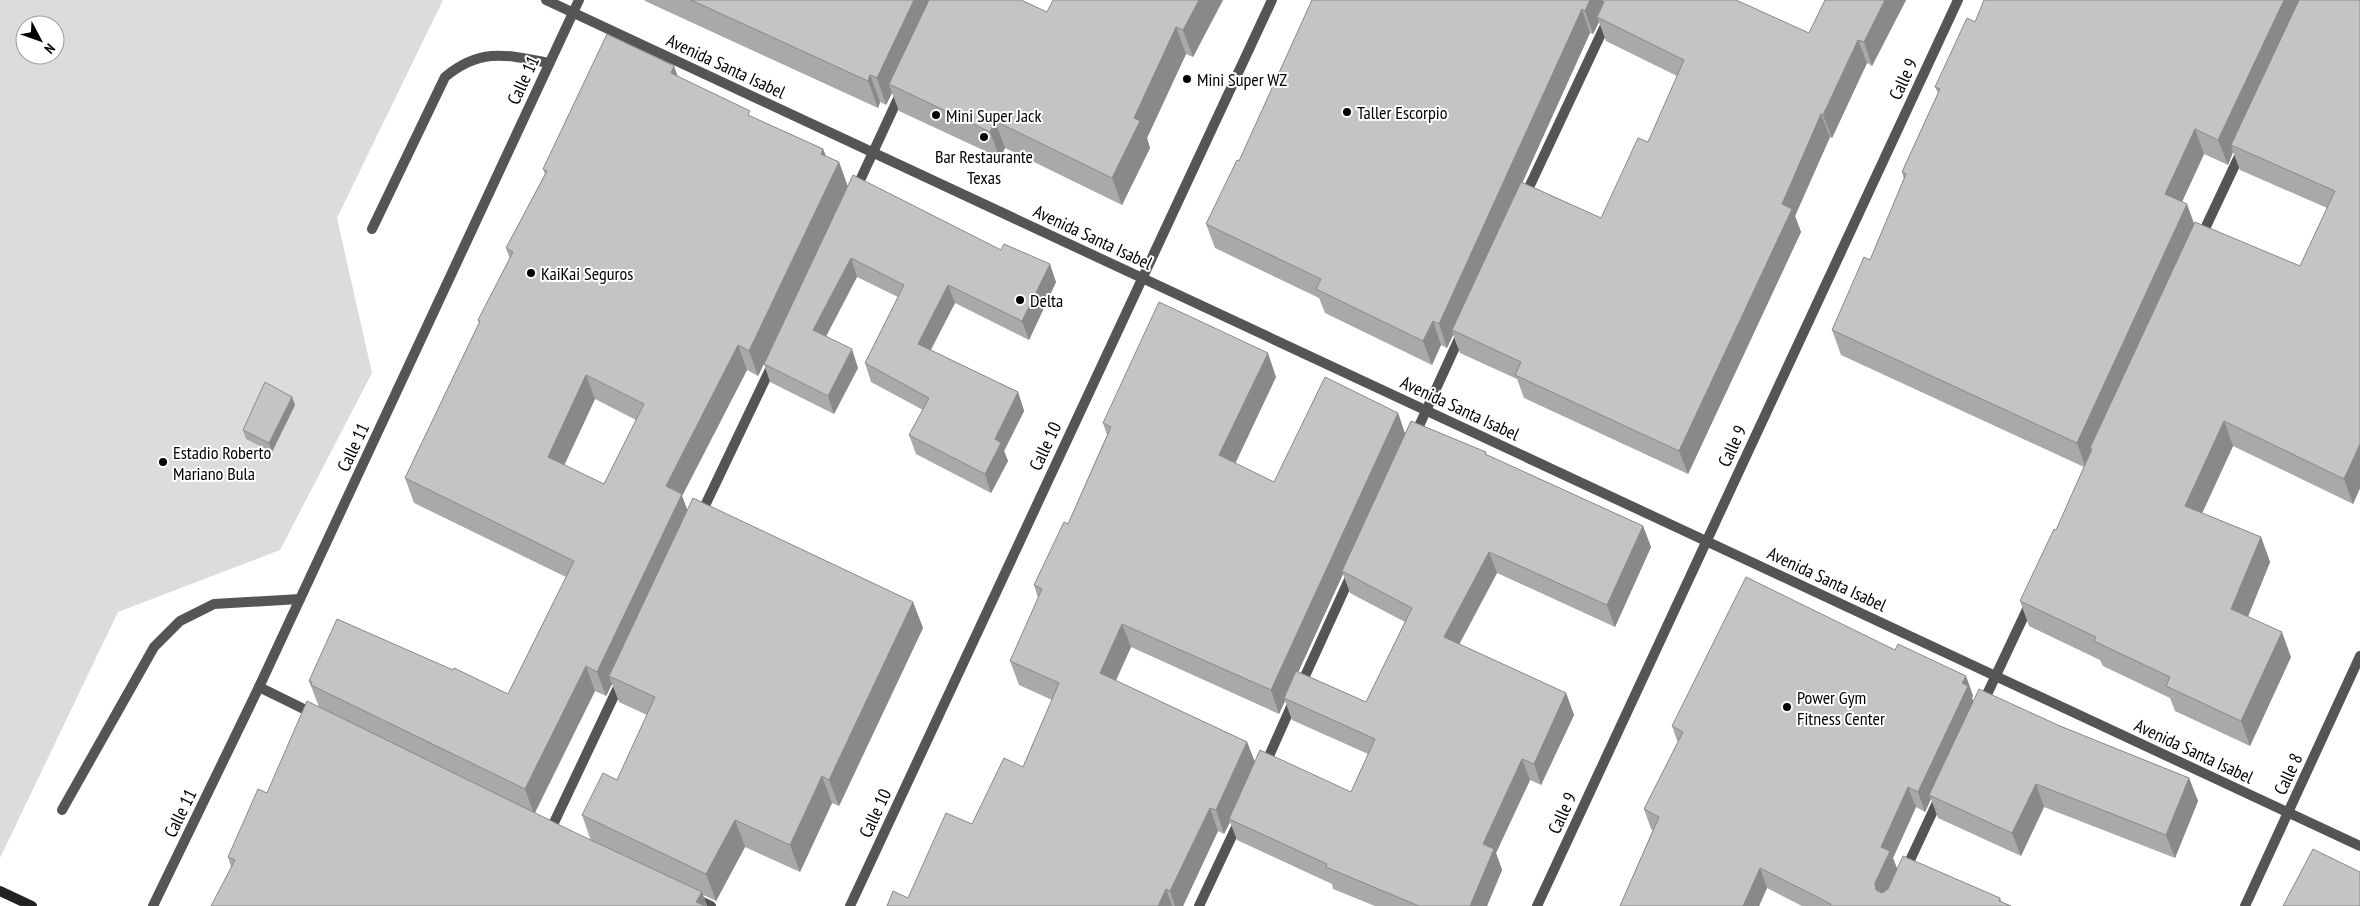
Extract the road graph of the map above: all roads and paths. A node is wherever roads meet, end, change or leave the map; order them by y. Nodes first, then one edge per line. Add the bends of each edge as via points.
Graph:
1 (546, 0) edge
2 (579, 0) edge
3 (1272, 0) edge
4 (1617, 0) edge
5 (1958, 0) edge
6 (573, 12) junction
7 (549, 63) junction
8 (907, 80) edge
9 (2244, 144) edge
10 (873, 152) junction
11 (852, 197) edge
12 (1521, 205) edge
13 (372, 229) dead end
14 (2198, 243) edge
15 (1141, 278) junction
16 (1467, 321) edge
17 (776, 357) edge
18 (1426, 410) junction
19 (1409, 446) edge
20 (695, 526) edge
21 (1706, 541) junction
22 (1356, 563) edge
23 (2034, 595) edge
24 (300, 599) junction
25 (2360, 656) edge
26 (627, 669) edge
27 (1996, 676) junction
28 (259, 687) junction
29 (1979, 711) edge
30 (320, 718) edge
31 (1258, 778) edge
32 (1946, 782) edge
33 (62, 810) dead end
34 (2288, 812) junction
35 (1242, 814) edge
36 (551, 829) edge
37 (2360, 846) edge
38 (1901, 879) edge
39 (0, 891) edge
40 (684, 893) edge
41 (32, 906) edge
42 (153, 906) edge
43 (711, 906) edge
44 (850, 906) edge
45 (1199, 906) edge
46 (1537, 906) edge
47 (2245, 906) edge

1 - 6 street, Avenida Santa Isabel
2 - 6 street, Calle 11
3 - 15 street, Calle 10
4 - 12 street
5 - 21 street, Calle 9
6 - 7 street, Calle 11
6 - 10 street, Avenida Santa Isabel
7 - 13 street via 510,56 481,56 459,66 446,77
7 - 24 street, Calle 11
8 - 10 street
9 - 14 street
10 - 11 street
10 - 15 street, Avenida Santa Isabel
15 - 18 street, Avenida Santa Isabel
15 - 44 street, Calle 10
16 - 18 street
17 - 20 street
18 - 19 street
18 - 21 street, Avenida Santa Isabel
21 - 27 street, Avenida Santa Isabel
21 - 46 street, Calle 9
22 - 31 street
23 - 27 street
24 - 28 street, Calle 11
24 - 33 street via 214,604 180,621 154,647
25 - 34 street, Calle 8
26 - 36 street
27 - 29 street
27 - 34 street, Avenida Santa Isabel
28 - 30 street
28 - 42 street, Calle 11
32 - 38 street
34 - 37 street, Avenida Santa Isabel
34 - 47 street, Calle 8
35 - 45 street
39 - 41 main road
40 - 43 street

